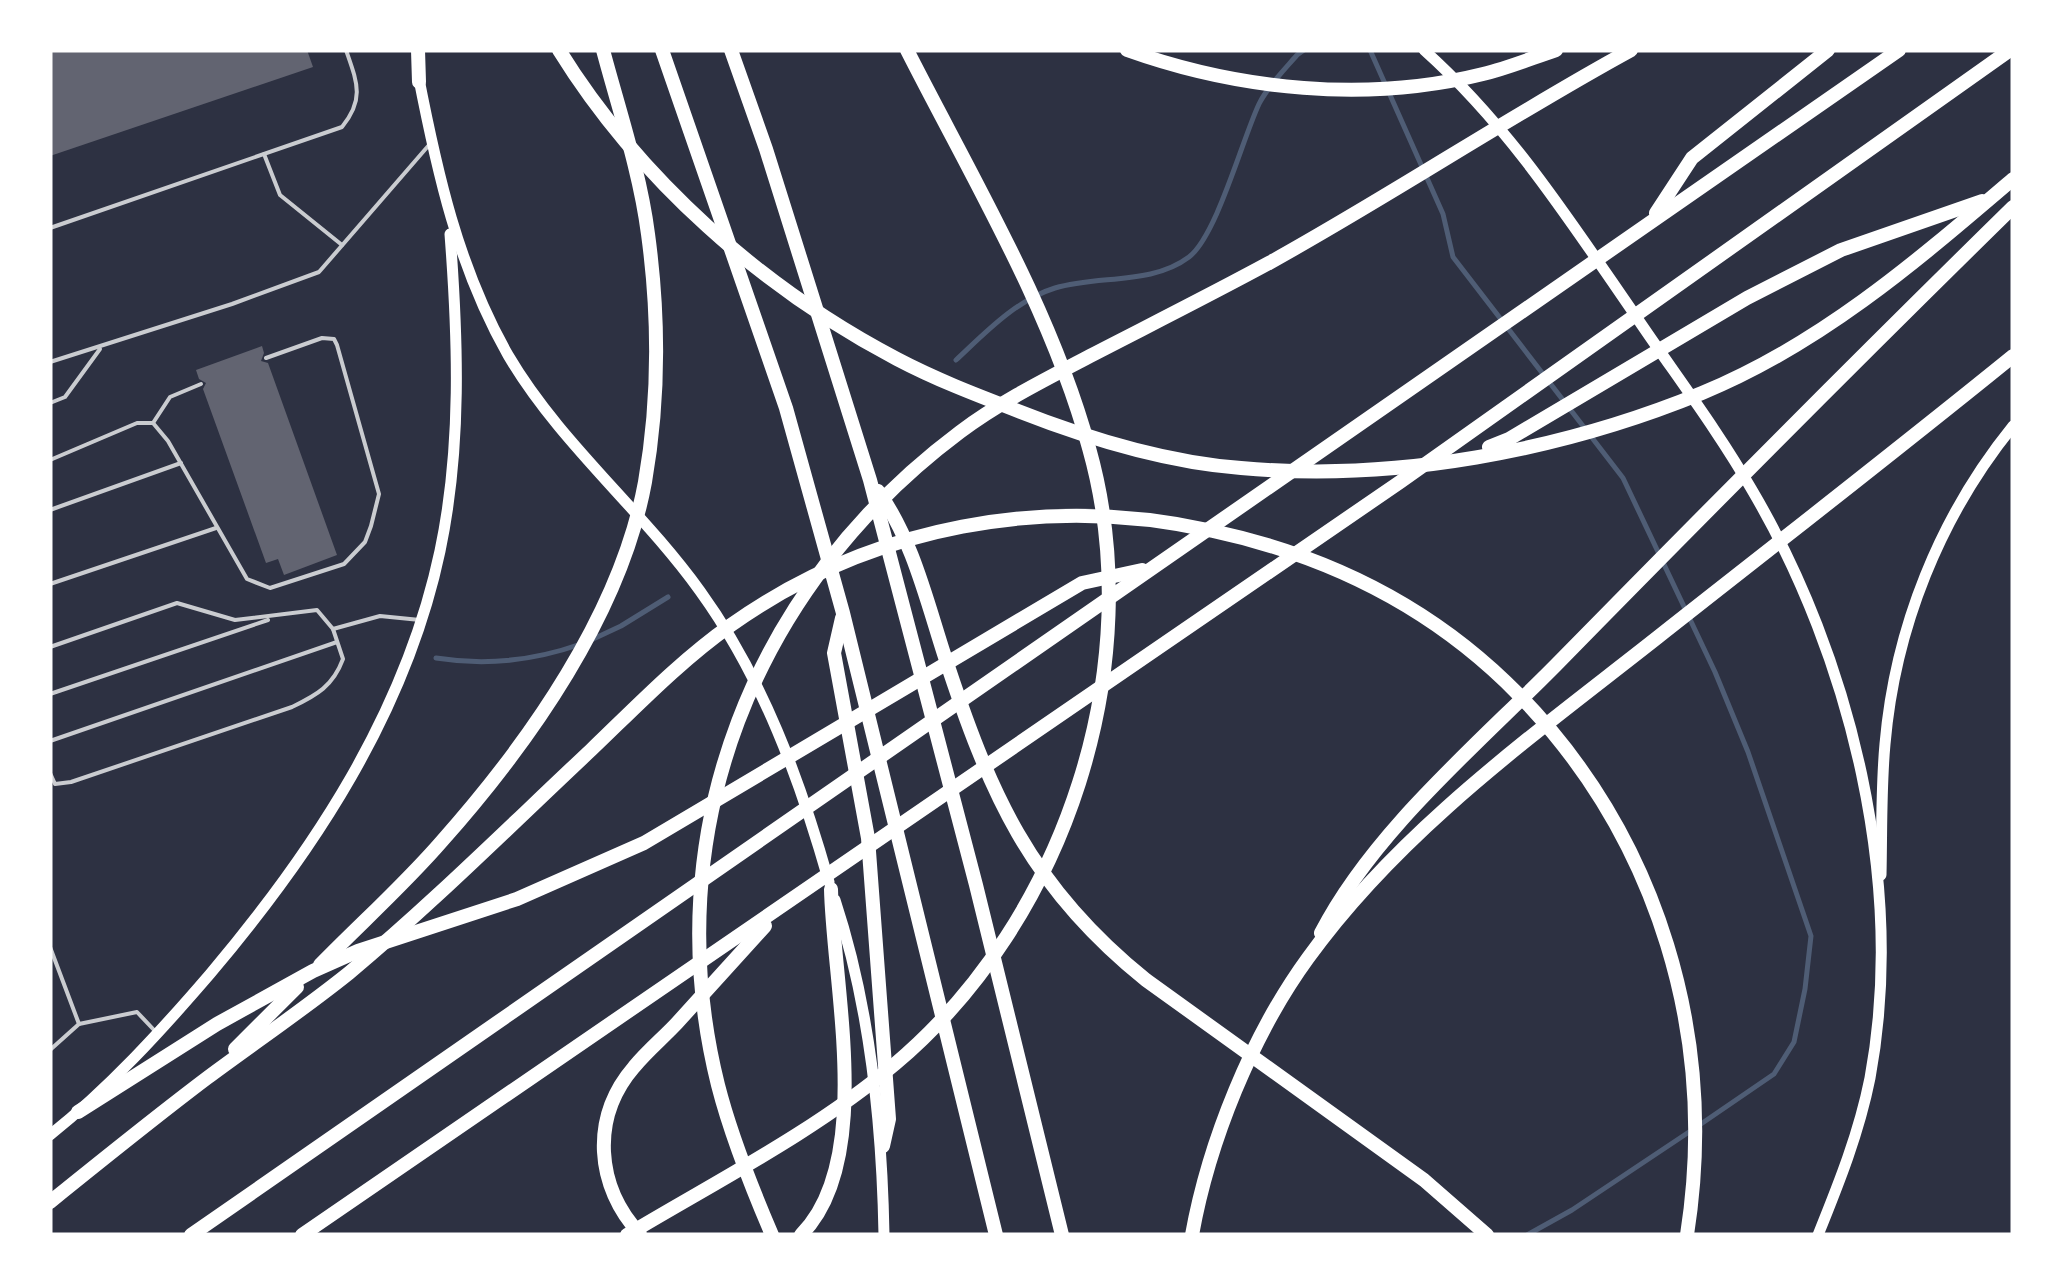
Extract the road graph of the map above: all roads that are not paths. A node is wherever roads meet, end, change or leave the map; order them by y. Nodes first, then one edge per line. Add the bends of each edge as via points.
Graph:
1 (346, 50) edge
2 (416, 50) edge
3 (559, 50) edge
4 (602, 50) edge
5 (662, 50) edge
6 (732, 50) edge
7 (907, 50) edge
8 (1127, 50) edge
9 (1424, 50) edge
10 (1556, 50) edge
11 (1631, 50) edge
12 (1828, 50) edge
13 (1899, 50) edge
14 (2010, 50) edge
15 (419, 82) joint
16 (432, 142) junction
17 (264, 154) junction
18 (2013, 178) edge
19 (2013, 191) edge
20 (2013, 207) edge
21 (449, 220) junction
22 (1651, 221) junction
23 (50, 228) edge
24 (342, 246) junction
25 (102, 348) junction
26 (2013, 356) edge
27 (266, 358) dead end
28 (50, 362) edge
29 (201, 384) dead end
30 (50, 402) edge
31 (153, 423) junction
32 (2013, 426) edge
33 (50, 460) edge
34 (181, 464) junction
35 (870, 480) junction
36 (1400, 482) junction
37 (50, 510) edge
38 (217, 528) junction
39 (1148, 569) junction
40 (50, 584) edge
41 (843, 613) junction
42 (277, 617) junction
43 (420, 620) junction
44 (333, 629) junction
45 (337, 642) junction
46 (50, 647) edge
47 (50, 694) edge
48 (50, 742) edge
49 (50, 772) edge
50 (831, 889) junction
51 (782, 907) junction
52 (1880, 939) junction
53 (50, 948) edge
54 (1310, 954) junction
55 (79, 1024) junction
56 (158, 1034) junction
57 (50, 1050) edge
58 (199, 1084) junction
59 (78, 1112) junction
60 (50, 1135) edge
61 (882, 1146) junction
62 (50, 1202) edge
63 (1061, 1229) edge
64 (191, 1235) edge
65 (302, 1235) edge
66 (628, 1235) edge
67 (641, 1235) edge
68 (772, 1235) edge
69 (801, 1235) edge
70 (884, 1235) edge
71 (996, 1235) edge
72 (1192, 1235) edge
73 (1487, 1235) edge
74 (1688, 1235) edge
75 (1818, 1235) edge

1 - 17 lane via 357,82 356,110 342,127
2 - 15 highway
3 - 18 highway via 614,128 686,205 838,325 926,373 1040,420 1141,451 1236,468 1314,471 1425,463 1544,443 1652,412 1746,372 1834,322
4 - 58 highway via 648,231 656,328 644,484 624,554 596,621 514,755 441,843
5 - 41 highway via 786,408
6 - 35 highway
7 - 66 highway via 1048,331 1090,448 1105,528 1108,616 1086,758 1036,887 938,1021 852,1096
8 - 10 highway via 1248,82 1376,89 1486,74
9 - 52 main road via 1532,166 1762,508 1804,592 1842,697 1861,768
11 - 68 highway via 1312,239 988,412 912,469 824,562 779,631 740,718 712,810 701,896 700,969 718,1083
12 - 22 highway via 1692,158
13 - 22 highway
14 - 36 highway
15 - 16 main road
16 - 21 main road
16 - 24 lane
17 - 23 lane
17 - 24 lane via 280,195
19 - 36 highway via 1840,250 1509,438
20 - 54 highway via 1413,810 1352,881
21 - 43 main road via 457,396 440,553
21 - 50 main road via 511,360 700,591 748,668 795,774
22 - 39 highway
24 - 25 lane via 319,272
25 - 28 lane
25 - 30 lane via 65,397
26 - 54 highway via 1434,819
27 - 38 lane via 334,339 379,494 371,526 344,564 270,588 248,579
29 - 31 lane via 170,397
31 - 33 lane
31 - 34 lane
32 - 52 main road via 1950,519 1903,642 1885,743
34 - 37 lane
34 - 38 lane
35 - 63 highway
35 - 73 highway via 899,521 992,786 1051,887 1146,980 1378,1146
36 - 51 highway
38 - 40 lane
39 - 59 highway via 1082,583 644,843 580,874 313,971
39 - 64 highway
41 - 61 highway via 834,654 868,838 888,1120
41 - 71 highway
42 - 44 lane via 317,610
42 - 46 lane via 235,620 177,603
42 - 47 lane
43 - 44 lane via 380,616
43 - 56 main road via 362,762 309,847
44 - 45 lane
45 - 48 lane
45 - 49 lane via 342,659 333,681 292,707 71,782 55,784
50 - 61 main road via 848,939
50 - 69 highway via 842,1121 828,1200
51 - 65 highway
51 - 67 highway via 632,1068 612,1102 606,1176
52 - 75 main road via 1867,1092
53 - 55 lane
54 - 72 highway via 1237,1090
55 - 56 lane via 137,1012
55 - 57 lane
56 - 59 main road
58 - 62 highway
58 - 74 highway via 348,973 690,657 754,609 840,564 926,534 1008,518 1120,516 1256,541 1373,586 1482,661 1560,742 1633,855 1682,992 1697,1115
59 - 60 main road
61 - 70 main road

